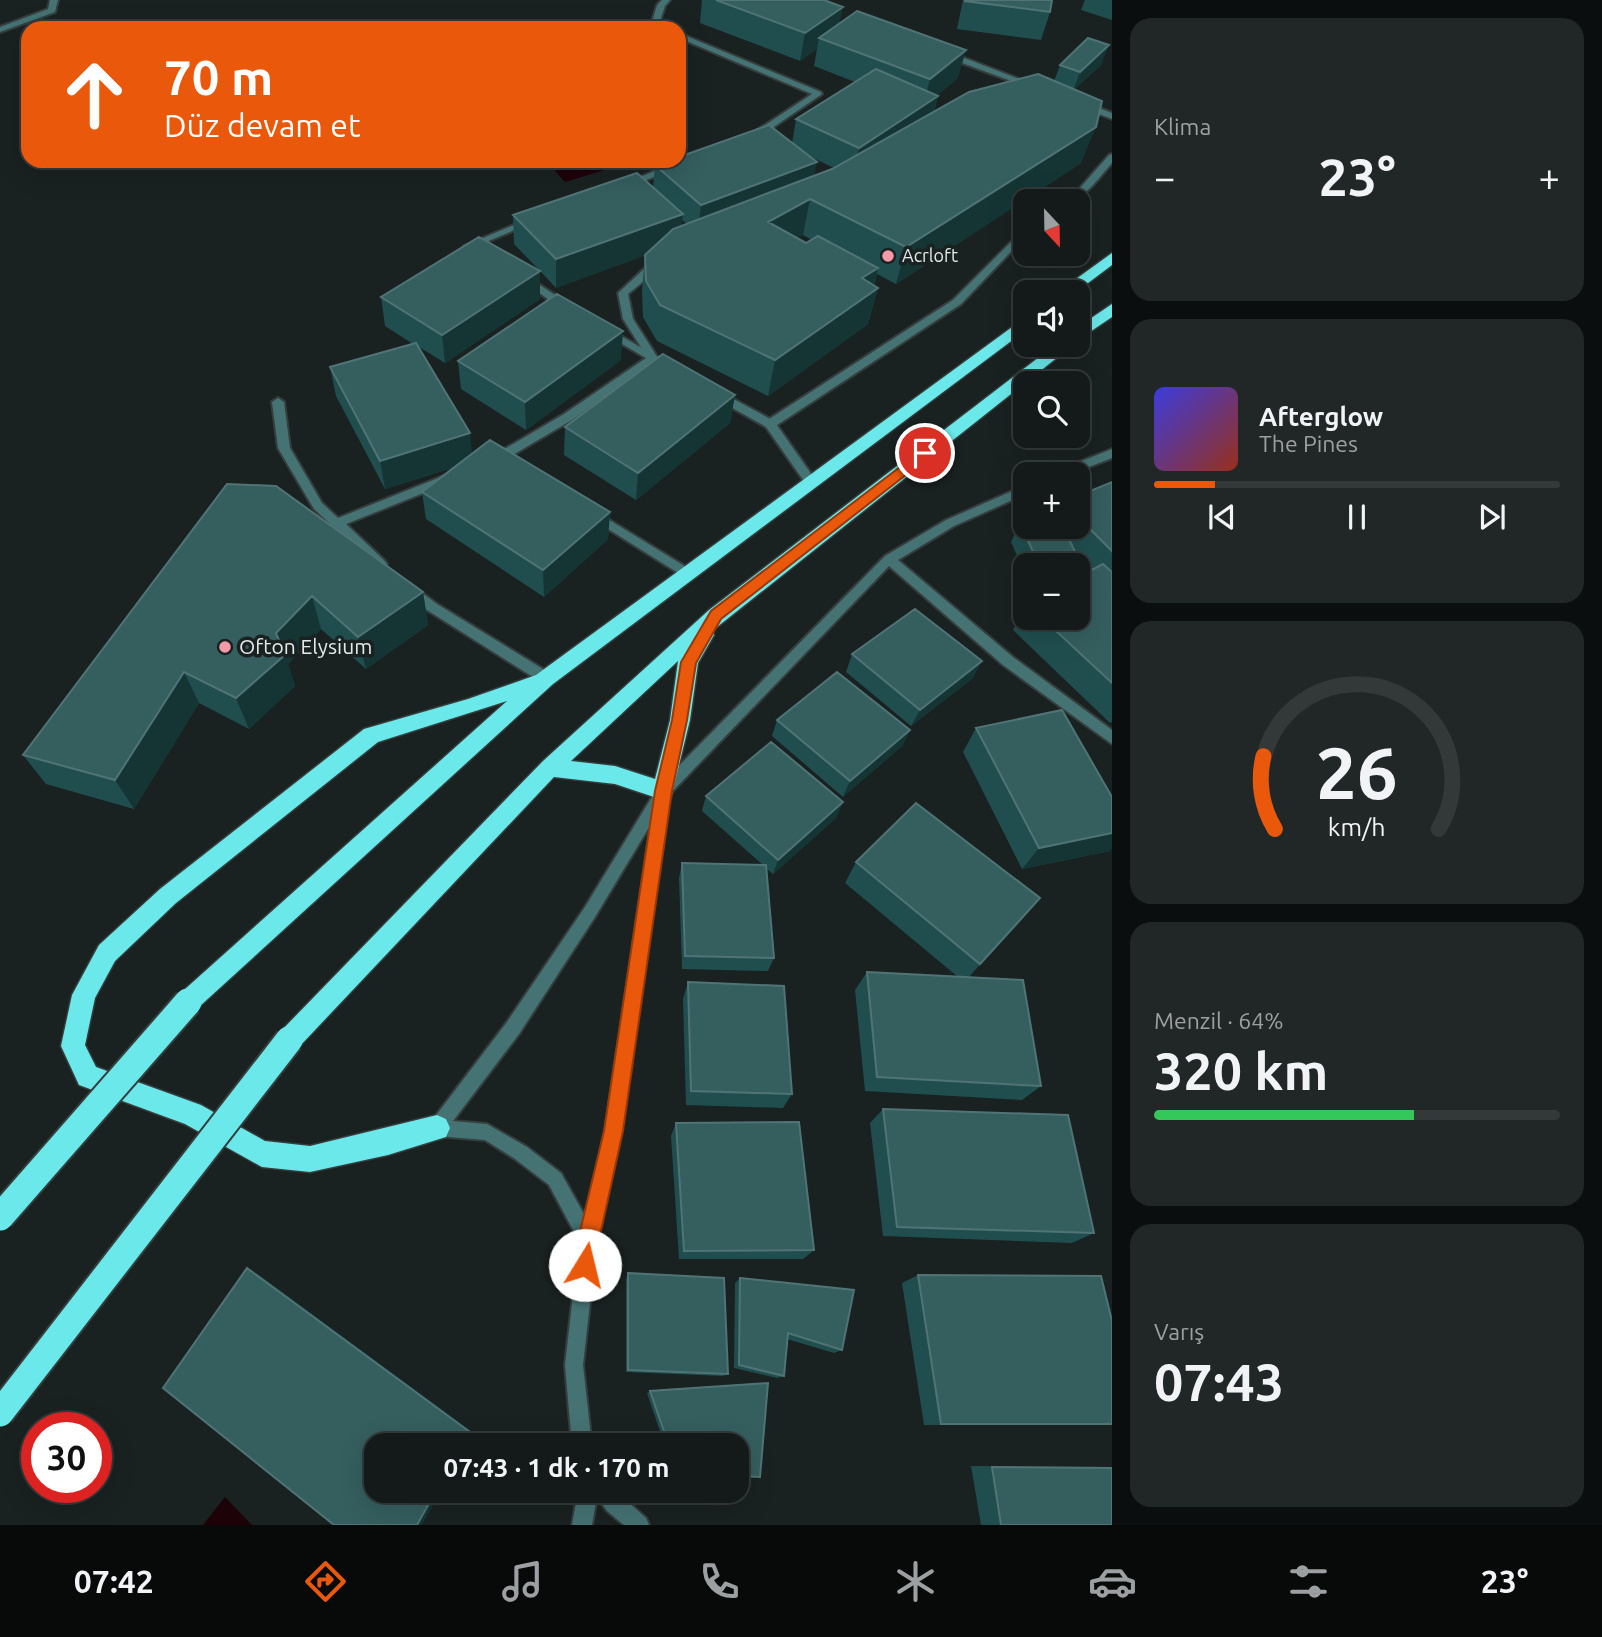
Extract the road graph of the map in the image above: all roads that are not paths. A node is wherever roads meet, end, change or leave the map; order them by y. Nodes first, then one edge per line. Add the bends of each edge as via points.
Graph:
1 (54, 0) edge
2 (666, 0) edge
3 (23, 21) edge
4 (656, 21) edge
5 (21, 22) edge
6 (0, 30) edge
7 (686, 38) edge
8 (932, 50) edge
9 (1030, 95) edge
10 (1077, 103) edge
11 (1112, 116) edge
12 (748, 138) edge
13 (1112, 157) edge
14 (670, 168) edge
15 (619, 187) edge
16 (1084, 189) edge
17 (541, 217) edge
18 (477, 241) junction
19 (1013, 244) edge
20 (488, 250) edge
21 (455, 254) edge
22 (1112, 258) edge
23 (674, 259) edge
24 (520, 274) edge
25 (1082, 280) edge
26 (1112, 309) edge
27 (575, 312) edge
28 (597, 325) edge
29 (1090, 326) edge
30 (1013, 332) edge
31 (1049, 357) edge
32 (653, 358) junction
33 (688, 378) edge
34 (712, 391) edge
35 (278, 402) dead end
36 (770, 424) junction
37 (1112, 453) edge
38 (504, 457) junction
39 (1090, 462) edge
40 (515, 464) edge
41 (478, 467) edge
42 (466, 472) edge
43 (810, 481) junction
44 (1013, 495) edge
45 (584, 508) edge
46 (337, 523) junction
47 (889, 559) junction
48 (687, 573) junction
49 (716, 615) junction
50 (545, 677) junction
51 (1112, 738) edge
52 (550, 767) junction
53 (663, 791) junction
54 (437, 1128) junction
55 (0, 1217) edge
56 (588, 1240) junction
57 (0, 1413) edge
58 (581, 1433) edge
59 (586, 1503) edge
60 (613, 1503) edge
61 (582, 1525) edge
62 (639, 1525) edge

1 - 3 street via 52,10
2 - 4 street
5 - 6 street
7 - 12 street via 818,94
8 - 9 street via 1042,90
10 - 11 street
13 - 16 street
14 - 15 street
17 - 18 street
18 - 20 street
18 - 21 street
19 - 36 street via 957,302
22 - 25 highway
23 - 32 street via 649,270 623,293 628,319
24 - 27 street
26 - 29 highway
28 - 32 street
30 - 43 highway
31 - 49 highway
32 - 33 street
32 - 38 street
34 - 36 street
35 - 46 street via 284,447 318,506
36 - 43 street
37 - 39 street
38 - 40 street
38 - 41 street
42 - 46 street
43 - 48 highway
44 - 47 street via 950,523
45 - 48 street
46 - 50 street via 432,607
47 - 51 street via 1008,661
47 - 53 street
48 - 50 highway
49 - 52 highway
49 - 53 highway via 688,662
50 - 54 highway via 471,706 371,735 168,896 107,953 84,995 73,1046 88,1076 192,1115 262,1154 310,1159
50 - 55 highway, bridge via 192,998
52 - 53 highway via 615,775
52 - 57 highway, bridge via 289,1040
53 - 54 street via 513,1028
53 - 56 street via 613,1131
54 - 56 street via 487,1132 521,1153 555,1179
56 - 58 street via 574,1365
59 - 61 street
60 - 62 street

